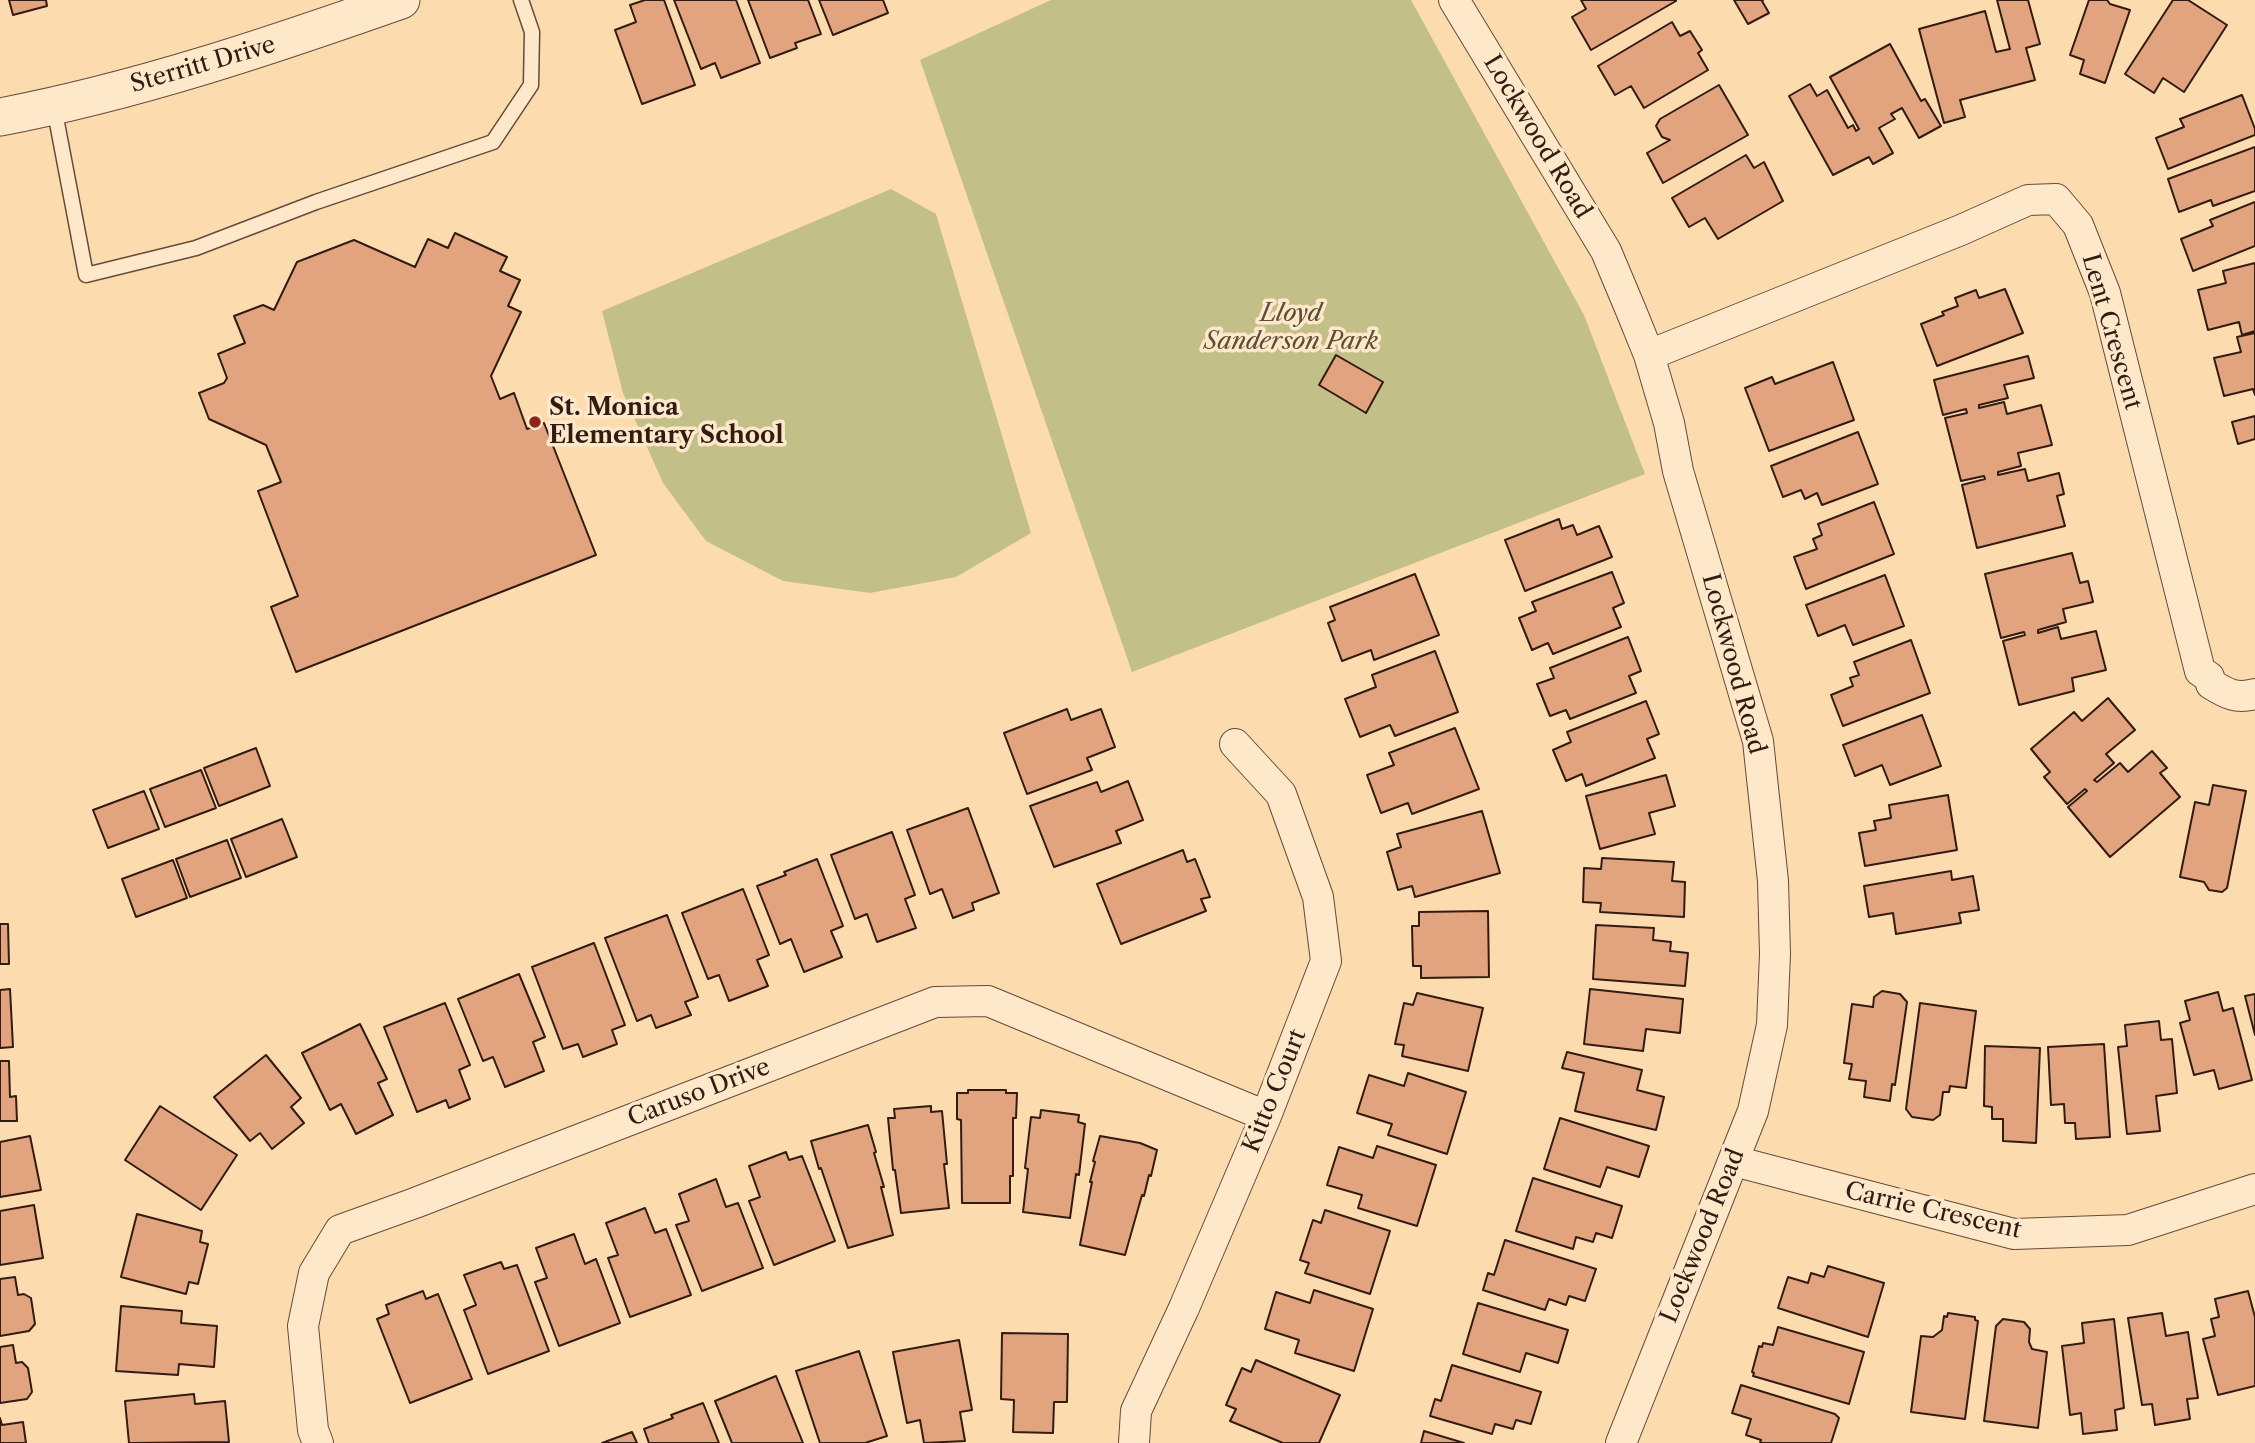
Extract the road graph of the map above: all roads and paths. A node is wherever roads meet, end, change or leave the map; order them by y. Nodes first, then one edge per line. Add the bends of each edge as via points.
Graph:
1 (401, 0) edge
2 (521, 0) edge
3 (1454, 0) edge
4 (54, 107) junction
5 (0, 117) edge
6 (1649, 355) junction
7 (2255, 694) edge
8 (1235, 744) dead end
9 (1266, 1116) junction
10 (1734, 1161) junction
11 (2255, 1189) edge
12 (318, 1443) edge
13 (1134, 1443) edge
14 (1620, 1443) edge

1 - 4 street, Sterritt Drive via 268,47
2 - 4 lane via 531,32 531,85 493,142 196,248 86,275
3 - 6 street, Lockwood Road via 1606,251
4 - 5 street, Sterritt Drive
6 - 7 street, Lent Crescent via 2028,200 2056,199 2078,225 2105,293 2200,671 2231,696
6 - 10 street, Lockwood Road via 1760,754 1773,881 1772,1025 1753,1111
8 - 9 street, Kitto Court via 1282,794 1318,897 1326,961
9 - 12 street, Caruso Drive via 988,1001 935,1002 340,1230 314,1273 303,1326
9 - 13 street, Kitto Court via 1136,1411
10 - 11 street, Carrie Crescent via 2014,1234 2128,1230
10 - 14 street, Lockwood Road

